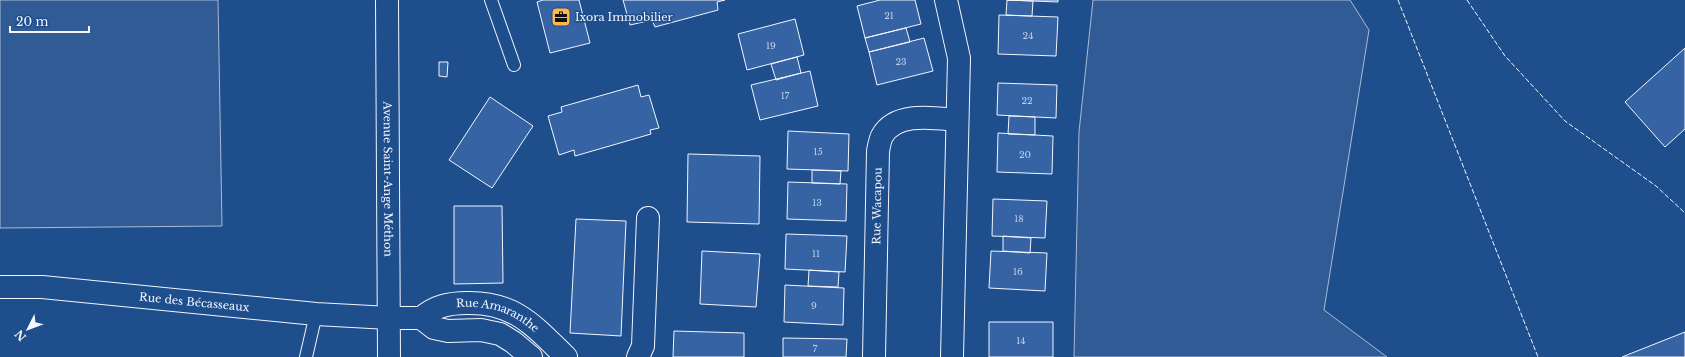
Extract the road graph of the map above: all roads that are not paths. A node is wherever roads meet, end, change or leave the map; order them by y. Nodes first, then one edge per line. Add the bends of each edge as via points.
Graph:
1 (387, 0) edge
2 (491, 0) edge
3 (946, 0) edge
4 (514, 65) dead end
5 (957, 120) junction
6 (648, 218) dead end
7 (0, 287) edge
8 (316, 314) junction
9 (389, 318) junction
10 (421, 318) junction
11 (306, 357) edge
12 (389, 357) edge
13 (532, 357) edge
14 (566, 357) edge
15 (638, 357) edge
16 (874, 357) edge
17 (952, 357) edge

1 - 9 street, Avenue Saint-Ange Méthon
2 - 4 lane
3 - 5 street via 959,58
5 - 16 street, Rue Wacapou via 902,120 891,126 882,136 878,151
5 - 17 street
6 - 15 street via 643,346
7 - 8 street, Rue des Bécasseaux via 42,287
8 - 9 street, Rue des Bécasseaux
8 - 11 lane
9 - 10 street
9 - 12 street, Avenue Saint-Ange Méthon
10 - 13 street, Rue Amaranthe via 434,328 448,331 480,330 500,334
10 - 14 street, Rue Amaranthe via 429,311 455,303 483,303 502,307 520,316

